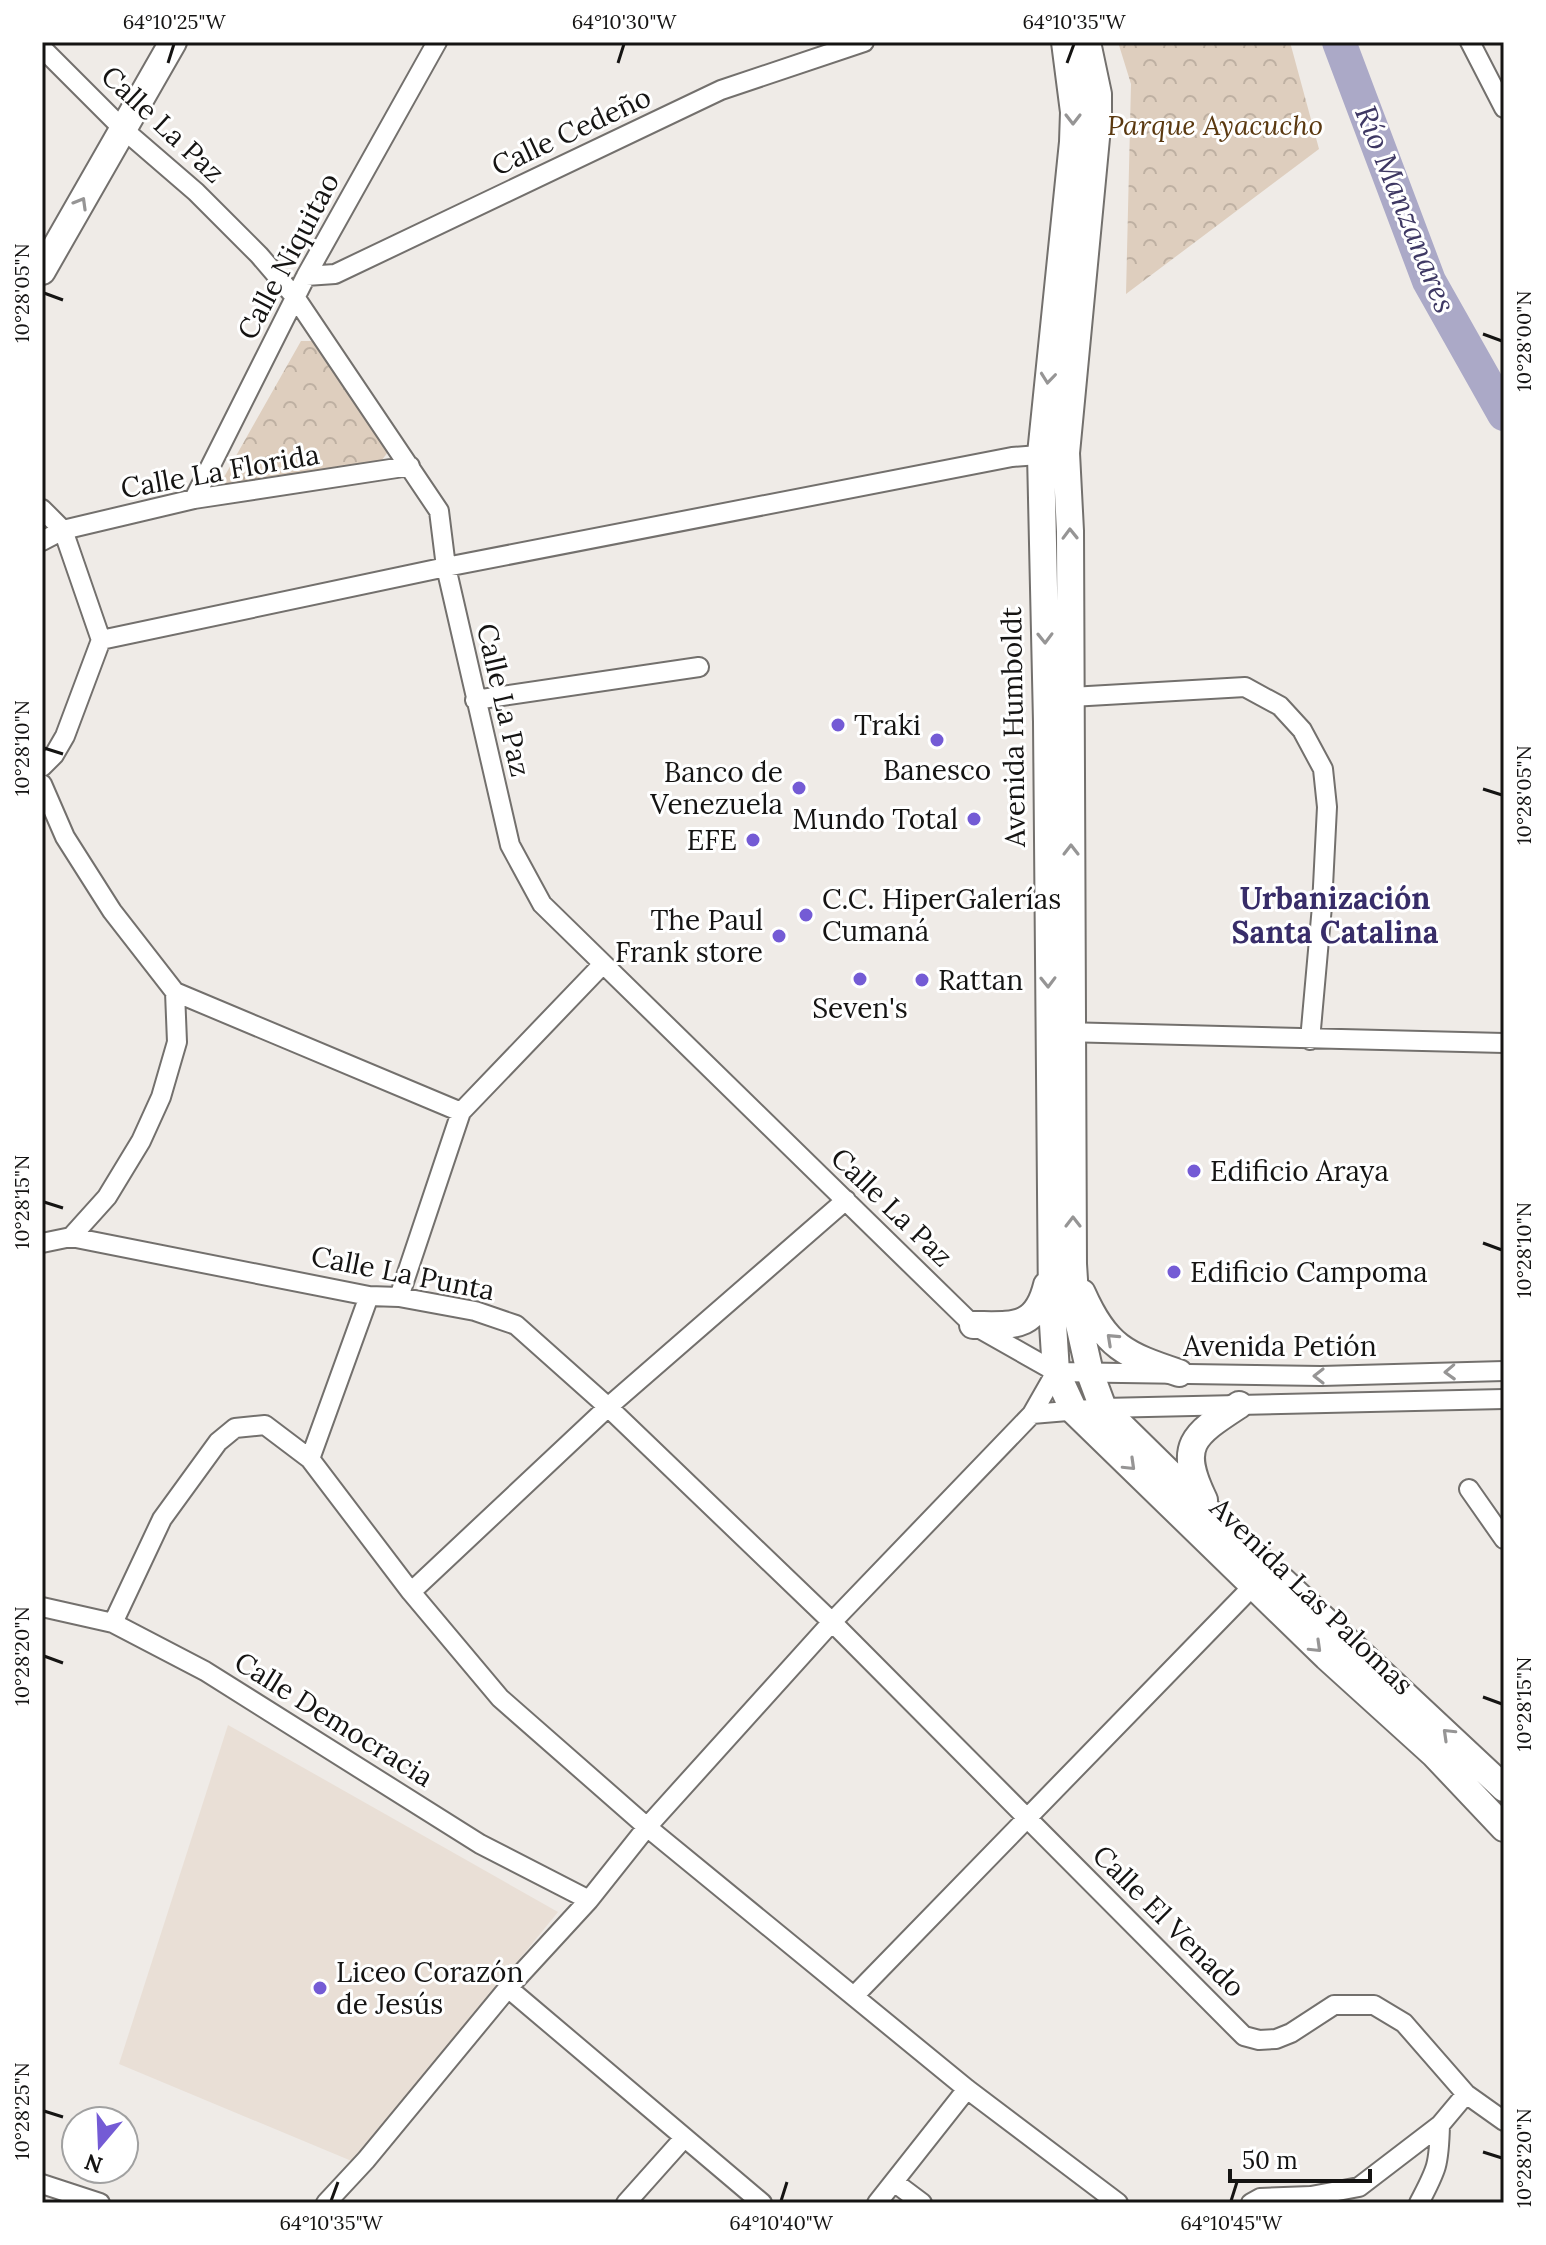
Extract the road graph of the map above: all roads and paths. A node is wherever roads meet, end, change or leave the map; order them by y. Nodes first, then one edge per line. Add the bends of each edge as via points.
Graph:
1 (173, 42) edge
2 (437, 42) edge
3 (864, 42) edge
4 (1065, 42) edge
5 (1087, 42) edge
6 (1470, 42) edge
7 (42, 48) edge
8 (1504, 108) edge
9 (123, 129) junction
10 (1074, 243) junction
11 (42, 271) edge
12 (306, 276) junction
13 (295, 297) junction
14 (1054, 454) junction
15 (410, 466) junction
16 (194, 499) junction
17 (42, 509) edge
18 (63, 530) junction
19 (42, 541) edge
20 (446, 567) junction
21 (101, 640) junction
22 (699, 667) dead end
23 (1071, 697) junction
24 (475, 700) junction
25 (42, 767) edge
26 (42, 784) edge
27 (603, 964) junction
28 (175, 992) junction
29 (1060, 1032) junction
30 (1310, 1040) junction
31 (1504, 1043) edge
32 (461, 1112) junction
33 (846, 1200) junction
34 (71, 1237) junction
35 (42, 1243) edge
36 (1062, 1272) junction
37 (369, 1296) junction
38 (399, 1297) junction
39 (973, 1325) junction
40 (1504, 1371) edge
41 (1056, 1372) junction
42 (1090, 1373) junction
43 (1179, 1373) junction
44 (1504, 1399) edge
45 (1239, 1405) junction
46 (608, 1407) junction
47 (1103, 1408) junction
48 (1074, 1411) junction
49 (1032, 1414) junction
50 (310, 1459) junction
51 (1469, 1489) dead end
52 (1211, 1514) junction
53 (1504, 1539) edge
54 (1253, 1586) junction
55 (411, 1592) junction
56 (42, 1607) edge
57 (832, 1622) junction
58 (113, 1623) junction
59 (1504, 1788) edge
60 (1026, 1817) junction
61 (647, 1827) junction
62 (1504, 1828) edge
63 (589, 1900) junction
64 (508, 1988) junction
65 (854, 1996) junction
66 (967, 2089) junction
67 (1466, 2094) junction
68 (1504, 2121) edge
69 (1440, 2125) junction
70 (684, 2138) junction
71 (894, 2182) junction
72 (42, 2184) edge
73 (100, 2203) edge
74 (326, 2203) edge
75 (626, 2203) edge
76 (762, 2203) edge
77 (877, 2203) edge
78 (922, 2203) edge
79 (1118, 2203) edge
80 (1251, 2203) edge
81 (1419, 2203) edge

1 - 9 main road
2 - 12 street, Calle Niquitao
3 - 12 street, Calle Cedeño via 721,90 335,274
4 -> 10 main road, Avenida Humboldt via 1074,112
5 - 10 main road, Avenida Humboldt via 1098,106
6 - 8 street
7 - 9 street, Calle La Paz
11 -> 9 main road
9 - 13 street, Calle La Paz via 196,192
10 - 14 main road, Avenida Humboldt
12 - 13 street, Calle Niquitao
13 - 15 street, Calle La Paz
13 - 16 street, Calle Niquitao
14 - 20 street via 1012,457
23 -> 14 main road, Avenida Humboldt via 1070,531
14 -> 29 main road, Avenida Humboldt via 1047,722
15 - 16 street, Calle La Florida
15 - 20 street, Calle La Paz via 439,511
16 - 18 street, Calle La Florida
17 - 18 street
18 - 19 street, Calle La Florida
18 - 21 street
20 - 21 street
20 - 24 street, Calle La Paz
21 - 25 street via 65,736
22 - 24 street
29 -> 23 main road, Avenida Humboldt
23 - 30 street via 1245,687 1280,706 1302,730 1323,769 1327,807
24 - 27 street, Calle La Paz via 510,845 542,904
26 - 28 street via 73,849 112,911
27 - 32 street
27 - 33 street, Calle La Paz
28 - 32 street
28 - 34 street via 177,1042 161,1097 107,1197
29 - 30 street
29 - 36 main road, Avenida Humboldt
30 - 31 street
32 - 38 street
33 - 39 street, Calle La Paz
33 - 46 street
34 - 35 street, Calle La Punta
34 - 37 street, Calle La Punta
36 - 39 main road via 1030,1319 1013,1325
36 - 41 main road, Avenida Humboldt
36 - 42 main road, Avenida Humboldt
43 -> 36 main road via 1130,1355 1113,1341
37 - 38 street, Calle La Punta
37 - 50 street
38 - 46 street, Calle La Punta via 475,1311 516,1325
39 - 41 street, Calle La Paz
40 -> 43 street, Avenida Petión
41 - 42 street, Avenida Petión
41 - 48 main road, Avenida Humboldt
41 - 49 street
42 - 43 street, Avenida Petión
42 - 47 main road, Avenida Humboldt
44 - 45 street, Avenida Petión
45 - 47 street, Avenida Petión
45 - 52 main road via 1212,1422 1191,1445 1190,1464
46 - 55 street
46 - 57 street, Calle La Punta
47 - 48 street, Avenida Petión
47 - 52 main road, Avenida Las Palomas
48 - 49 street, Avenida Petión
48 -> 54 main road, Avenida Las Palomas
49 - 57 street
50 - 55 street
50 - 58 street via 265,1425 235,1428 218,1442 162,1519
51 - 53 street
59 -> 52 main road, Avenida Las Palomas
54 - 60 street
54 -> 62 main road, Avenida Las Palomas via 1434,1754
55 - 61 street via 500,1698
56 - 58 street, Calle Democracia
57 - 60 street, Calle El Venado
57 - 61 street
58 - 63 street, Calle Democracia via 205,1671 480,1844
60 - 65 street
60 - 67 street, Calle El Venado via 1244,2036 1276,2039 1334,2005 1374,2005 1404,2023
61 - 63 street
61 - 65 street
63 - 64 street
64 - 70 street
64 - 74 street
65 - 66 street
66 - 71 street
66 - 79 street
67 - 68 street, Calle El Venado
67 - 69 street
69 - 80 street via 1359,2187
69 - 81 street via 1439,2159
70 - 75 street
70 - 76 street
71 - 77 street
71 - 78 street
72 - 73 street

